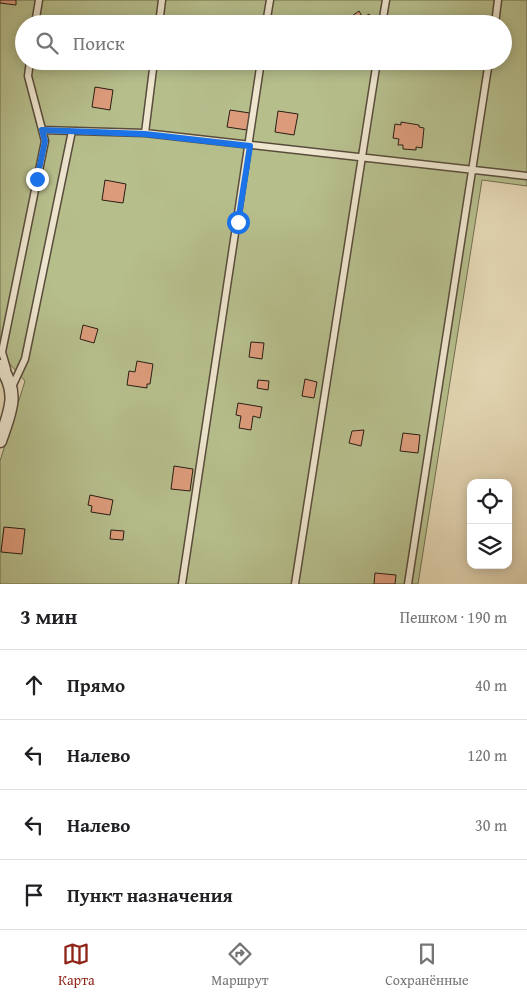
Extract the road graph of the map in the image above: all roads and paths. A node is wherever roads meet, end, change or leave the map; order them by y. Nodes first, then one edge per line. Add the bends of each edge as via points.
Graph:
1 (39, 0) edge
2 (162, 0) edge
3 (270, 0) edge
4 (386, 0) edge
5 (498, 0) edge
6 (36, 15) edge
7 (160, 15) edge
8 (268, 15) edge
9 (384, 15) edge
10 (496, 15) edge
11 (29, 70) edge
12 (153, 70) edge
13 (260, 70) edge
14 (376, 70) edge
15 (488, 70) edge
16 (42, 130) junction
17 (72, 131) junction
18 (145, 134) junction
19 (250, 146) junction
20 (362, 158) junction
21 (473, 170) junction
22 (527, 176) edge
23 (0, 366) edge
24 (12, 387) junction
25 (2, 435) edge
26 (182, 584) edge
27 (295, 584) edge
28 (408, 584) edge

1 - 6 lane
2 - 7 lane
3 - 8 lane
4 - 9 lane
5 - 10 lane
11 - 16 lane
12 - 18 lane
13 - 19 lane
14 - 20 lane
15 - 21 lane
16 - 17 lane
16 - 24 lane via 45,141 2,352
17 - 18 lane
17 - 24 lane via 25,359
18 - 19 lane
19 - 20 lane
19 - 26 lane
20 - 21 lane
20 - 27 lane
21 - 22 lane
21 - 28 lane
23 - 24 street
24 - 25 street via 12,404

